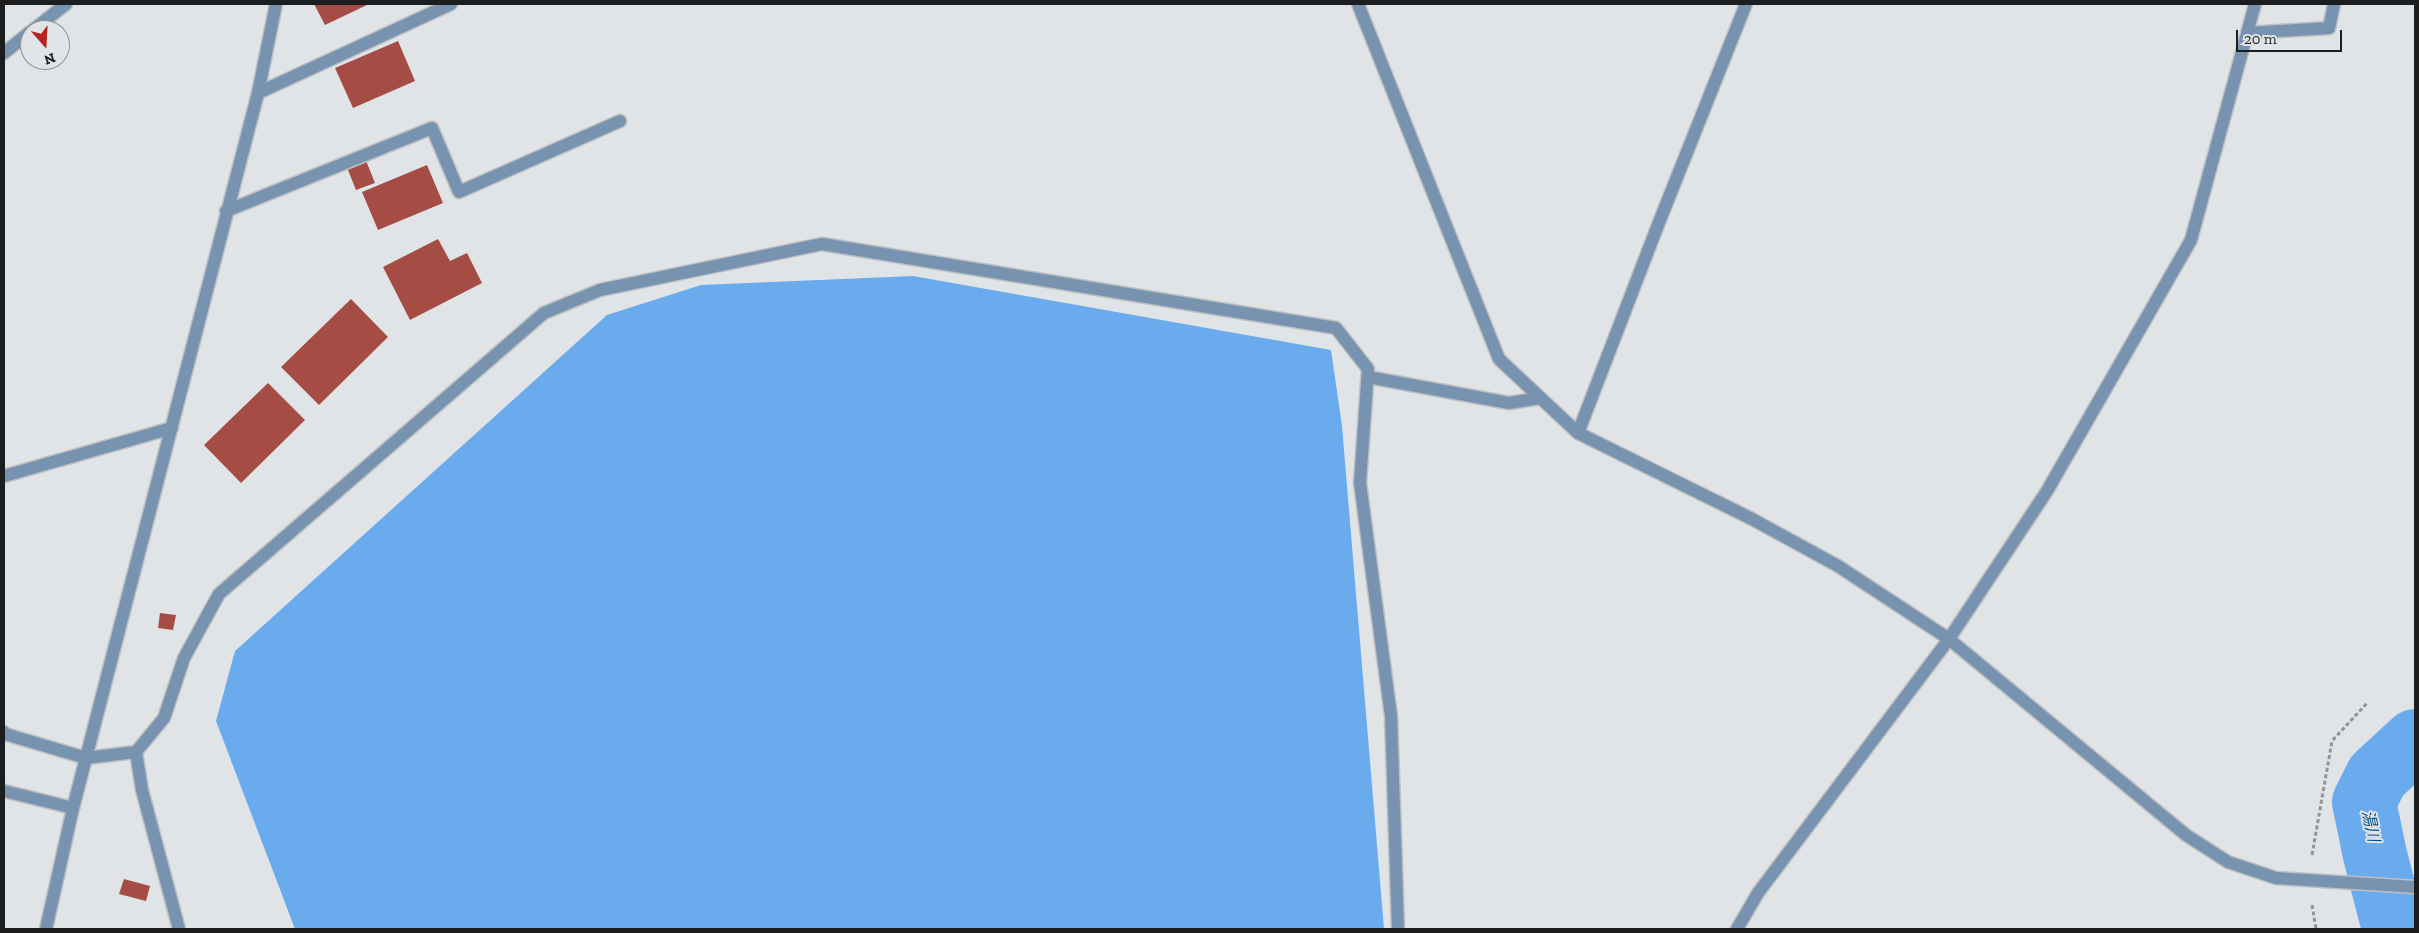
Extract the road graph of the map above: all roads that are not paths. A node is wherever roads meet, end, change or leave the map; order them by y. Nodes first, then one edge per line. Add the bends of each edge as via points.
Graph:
1 (66, 4) edge
2 (276, 4) edge
3 (451, 4) edge
4 (1358, 4) edge
5 (1746, 4) edge
6 (2255, 4) edge
7 (2334, 4) edge
8 (45, 20) edge
9 (2247, 33) junction
10 (20, 40) edge
11 (4, 53) edge
12 (258, 92) junction
13 (620, 121) dead end
14 (226, 211) junction
15 (1368, 378) junction
16 (1540, 398) junction
17 (172, 428) junction
18 (1578, 434) junction
19 (4, 476) edge
20 (1949, 639) junction
21 (4, 732) edge
22 (136, 752) junction
23 (86, 758) junction
24 (4, 791) edge
25 (74, 808) junction
26 (2414, 887) edge
27 (46, 929) edge
28 (179, 929) edge
29 (1398, 929) edge
30 (1738, 929) edge

1 - 8 street
2 - 12 street
3 - 12 street
4 - 16 street via 1499,359
5 - 18 street
6 - 9 street
7 - 9 street via 2329,28
9 - 20 street via 2191,240 2047,491
10 - 11 street
12 - 14 street
13 - 14 street via 460,192 432,128
14 - 17 street
15 - 16 street via 1509,403
15 - 22 street via 1368,369 1336,328 822,244 600,290 544,313 219,594 184,658 164,718
15 - 29 street via 1360,483 1391,716
16 - 18 street
17 - 19 street
17 - 23 street
18 - 20 street via 1752,519 1838,566
20 - 26 street via 2186,835 2228,862 2276,878
20 - 30 street via 1758,893
21 - 23 street
22 - 23 street
22 - 28 street via 142,790
23 - 25 street
24 - 25 street
25 - 27 street

